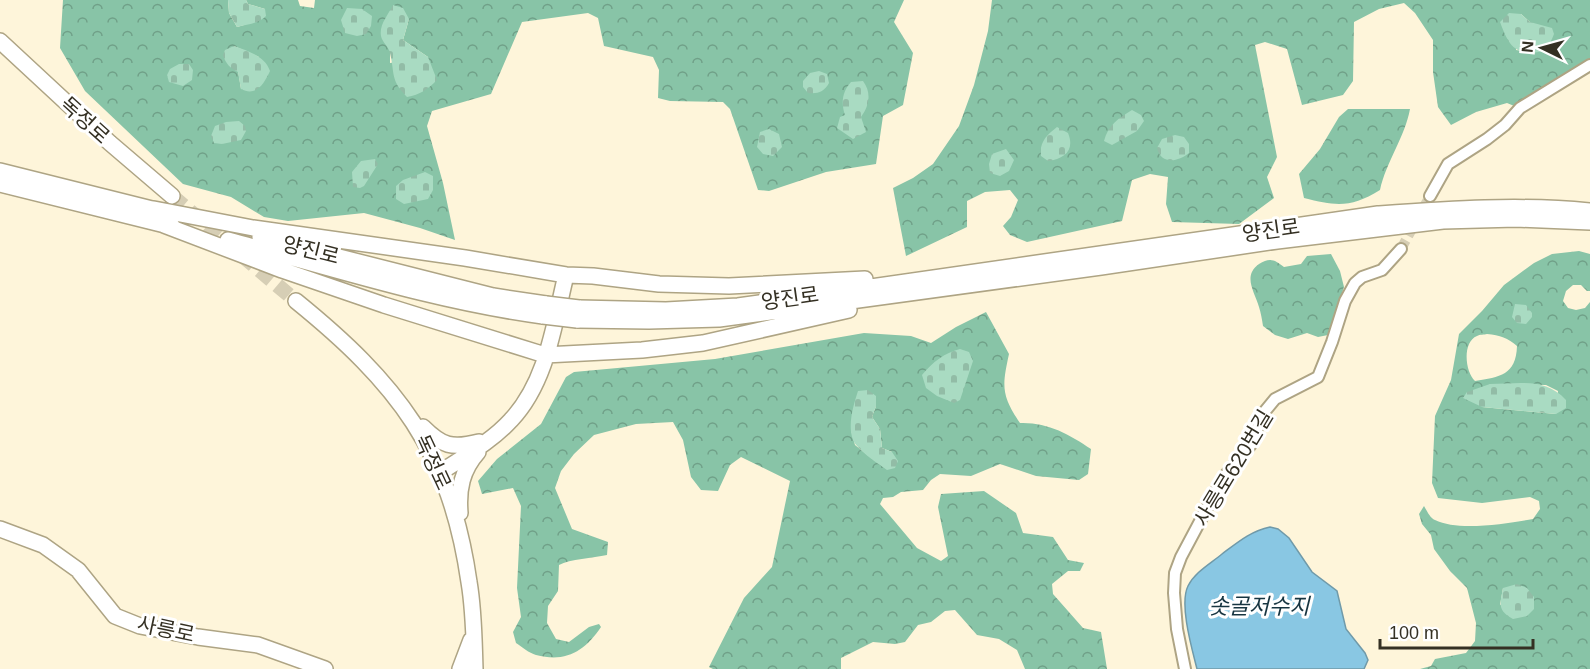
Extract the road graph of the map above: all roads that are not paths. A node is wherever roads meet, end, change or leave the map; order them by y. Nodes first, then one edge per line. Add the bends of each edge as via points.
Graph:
1 (5, 46) edge
2 (1590, 65) edge
3 (0, 171) edge
4 (0, 184) edge
5 (172, 196) tunnel mouth
6 (1430, 196) tunnel mouth
7 (154, 209) junction
8 (1590, 211) edge
9 (1590, 222) edge
10 (164, 225) junction
11 (1401, 249) tunnel mouth
12 (976, 272) junction
13 (566, 275) junction
14 (955, 286) junction
15 (296, 301) tunnel mouth
16 (544, 310) junction
17 (578, 314) junction
18 (546, 355) junction
19 (402, 405) junction
20 (490, 438) junction
21 (441, 472) junction
22 (0, 529) edge
23 (465, 555) junction
24 (474, 634) junction
25 (325, 669) edge
26 (460, 669) edge
27 (475, 669) edge
28 (481, 669) edge
29 (1185, 669) edge

1 - 5 main road, 독정로
2 - 6 street via 1520,108 1505,125 1448,164
3 - 7 main road, 양진로
4 - 10 main road, 양진로
7 - 13 main road via 253,228
7 - 16 main road, 양진로
8 - 12 main road, 양진로 via 1450,208 1378,214
9 - 14 main road, 양진로 via 1443,221
10 - 16 main road, 양진로 via 497,310
10 - 18 main road via 384,305
11 - 29 street, 사릉로620번길 via 1382,270 1355,283 1318,377 1275,399 1261,416 1254,441 1223,478 1181,557 1174,593
12 - 13 main road via 729,286
12 - 17 main road, 양진로 via 738,306
13 - 18 main road
14 - 17 main road, 양진로 via 719,319 649,321
14 - 18 main road via 703,343
15 - 19 main road, 독정로 via 360,357
16 - 17 main road, 양진로, bridge
18 - 20 main road via 522,408
19 - 20 main road via 444,444 460,446
19 - 21 main road, 독정로
20 - 21 main road
20 - 23 main road via 473,458 460,485
21 - 23 main road, 독정로
22 - 25 main road, 사릉로 via 43,544 78,570 115,616 140,626 258,645
23 - 24 main road, 독정로
24 - 26 main road
24 - 27 main road, 독정로
24 - 28 main road

